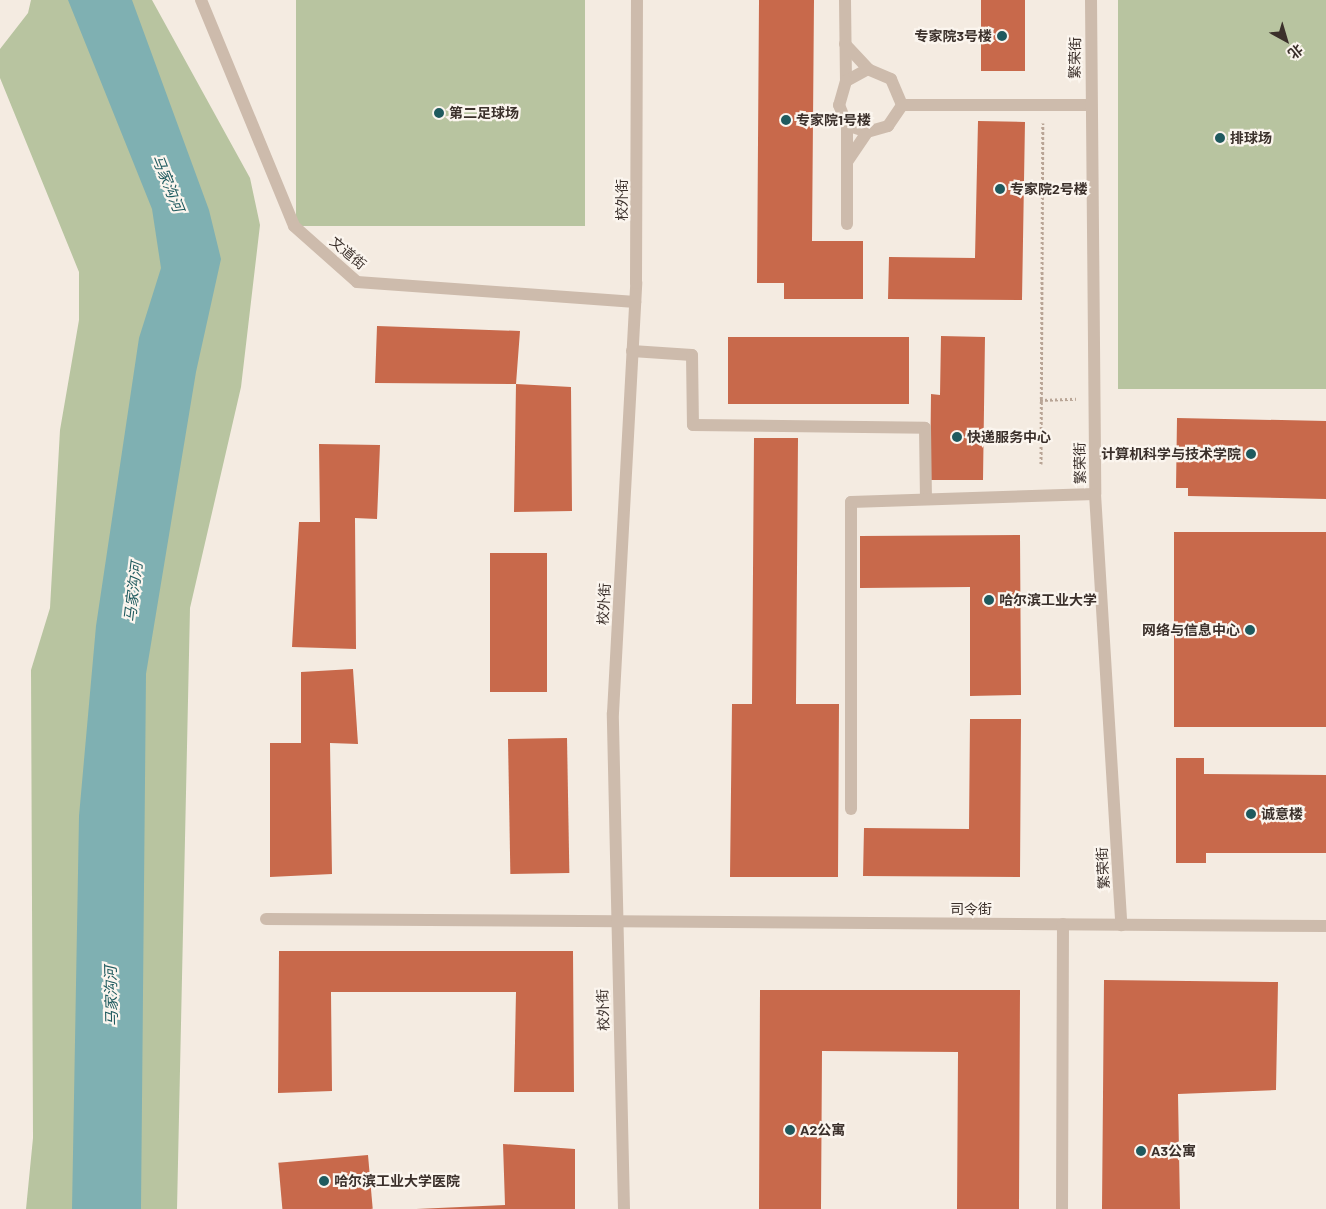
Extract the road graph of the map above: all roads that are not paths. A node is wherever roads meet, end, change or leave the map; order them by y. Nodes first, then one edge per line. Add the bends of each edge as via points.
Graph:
1 (200, 0) edge
2 (637, 0) edge
3 (845, 0) edge
4 (1091, 0) edge
5 (845, 44) junction
6 (868, 69) junction
7 (846, 81) junction
8 (902, 106) junction
9 (1089, 106) junction
10 (847, 125) junction
11 (867, 132) junction
12 (847, 162) junction
13 (847, 224) dead end
14 (635, 302) junction
15 (632, 351) junction
16 (1095, 494) junction
17 (926, 497) junction
18 (851, 809) dead end
19 (266, 919) dead end
20 (615, 922) junction
21 (1063, 924) junction
22 (1121, 925) junction
23 (1326, 926) edge
24 (624, 1209) edge
25 (1062, 1209) edge

1 - 14 street, 文道街 via 294,226 357,282
2 - 14 street, 校外街
3 - 5 street
4 - 9 street, 繁荣街
5 - 6 street
5 - 7 street
6 - 7 street
6 - 8 street via 891,79
7 - 10 street via 839,105
8 - 9 street
8 - 11 street via 888,126
9 - 16 street, 繁荣街
10 - 11 street
10 - 12 street
11 - 12 street
12 - 13 street
14 - 15 street, 校外街
15 - 17 street via 692,354 693,425 925,428
15 - 20 street, 校外街 via 613,713
16 - 17 street
16 - 22 street, 繁荣街
17 - 18 street via 850,502
19 - 20 street, 司令街
20 - 21 street, 司令街
20 - 24 street, 校外街
21 - 22 street, 司令街
21 - 25 street
22 - 23 street, 司令街

